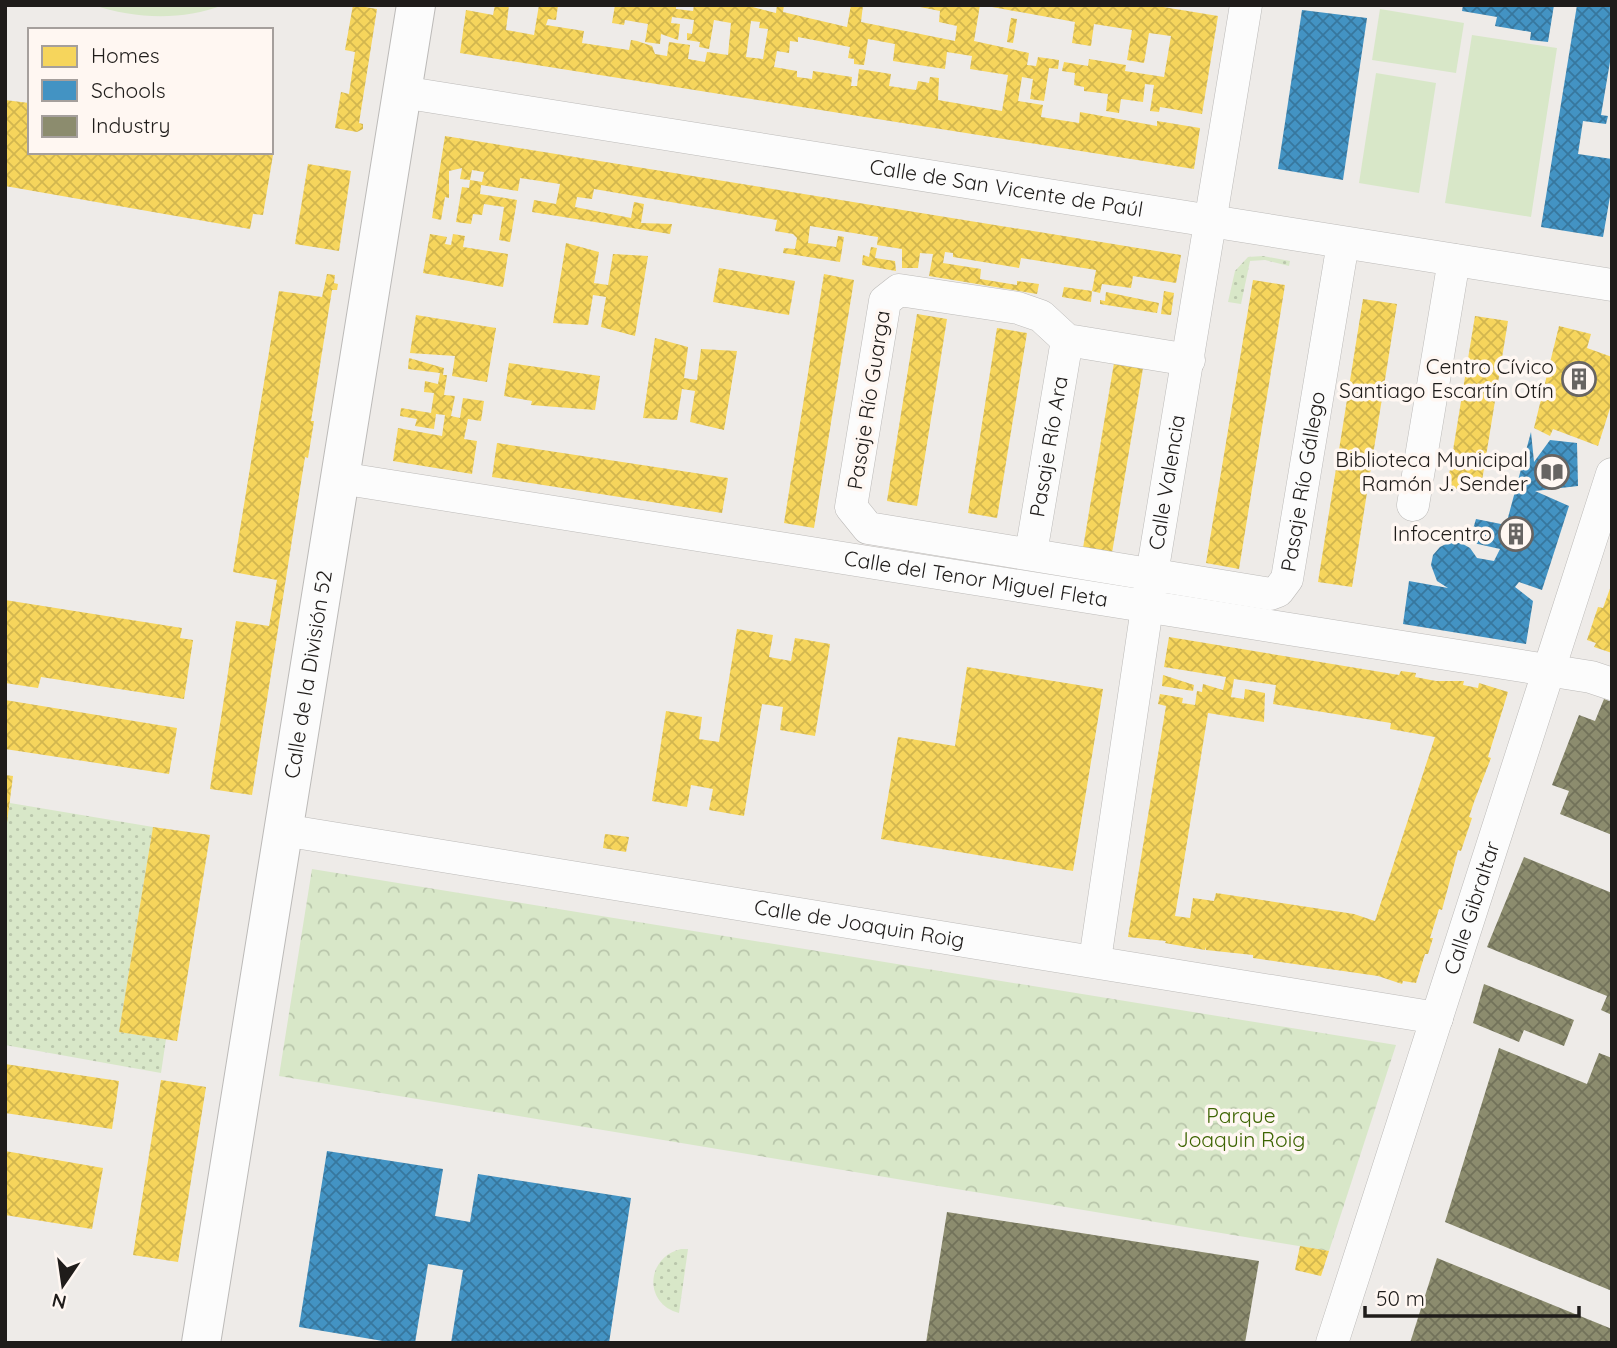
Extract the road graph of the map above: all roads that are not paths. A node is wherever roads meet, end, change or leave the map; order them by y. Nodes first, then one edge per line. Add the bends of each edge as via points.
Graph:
1 (416, 5) edge
2 (1246, 5) edge
3 (402, 92) junction
4 (1211, 219) junction
5 (1343, 243) junction
6 (1454, 260) junction
7 (1612, 285) edge
8 (1067, 340) junction
9 (1189, 360) junction
10 (1612, 474) edge
11 (340, 478) junction
12 (1413, 505) dead end
13 (1031, 553) junction
14 (1152, 574) junction
15 (1148, 606) junction
16 (1549, 670) junction
17 (1612, 684) edge
18 (283, 830) junction
19 (1094, 960) junction
20 (1437, 1018) junction
21 (201, 1343) edge
22 (1332, 1343) edge

1 - 3 main road, Calle de la División 52
2 - 4 street, Calle Valencia
3 - 4 street, Calle de San Vicente de Paúl
3 - 11 main road, Calle de la División 52
4 - 5 street, Calle de San Vicente de Paúl
4 - 9 street, Calle Valencia
5 - 6 street, Calle de San Vicente de Paúl
5 - 14 street, Pasaje Río Gállego via 1283,586 1270,594
6 - 7 street, Calle de San Vicente de Paúl
6 - 12 street
8 - 9 street
8 - 13 street, Pasaje Río Ara
8 - 13 street, Pasaje Río Guarga via 1041,316 1018,308 899,290 885,301 851,507 868,528
9 - 14 street, Calle Valencia
10 - 16 street, Calle Gibraltar
11 - 15 street, Calle del Tenor Miguel Fleta
11 - 18 main road, Calle de la División 52
13 - 14 street, Pasaje Río Guarga
14 - 15 street, Calle Valencia
15 - 16 street, Calle del Tenor Miguel Fleta
15 - 19 street, Calle Valencia
16 - 17 street, Calle del Tenor Miguel Fleta
16 - 20 street, Calle Gibraltar
18 - 19 street, Calle de Joaquin Roig
18 - 21 main road, Calle de la División 52
19 - 20 street, Calle de Joaquin Roig
20 - 22 street, Calle Gibraltar

